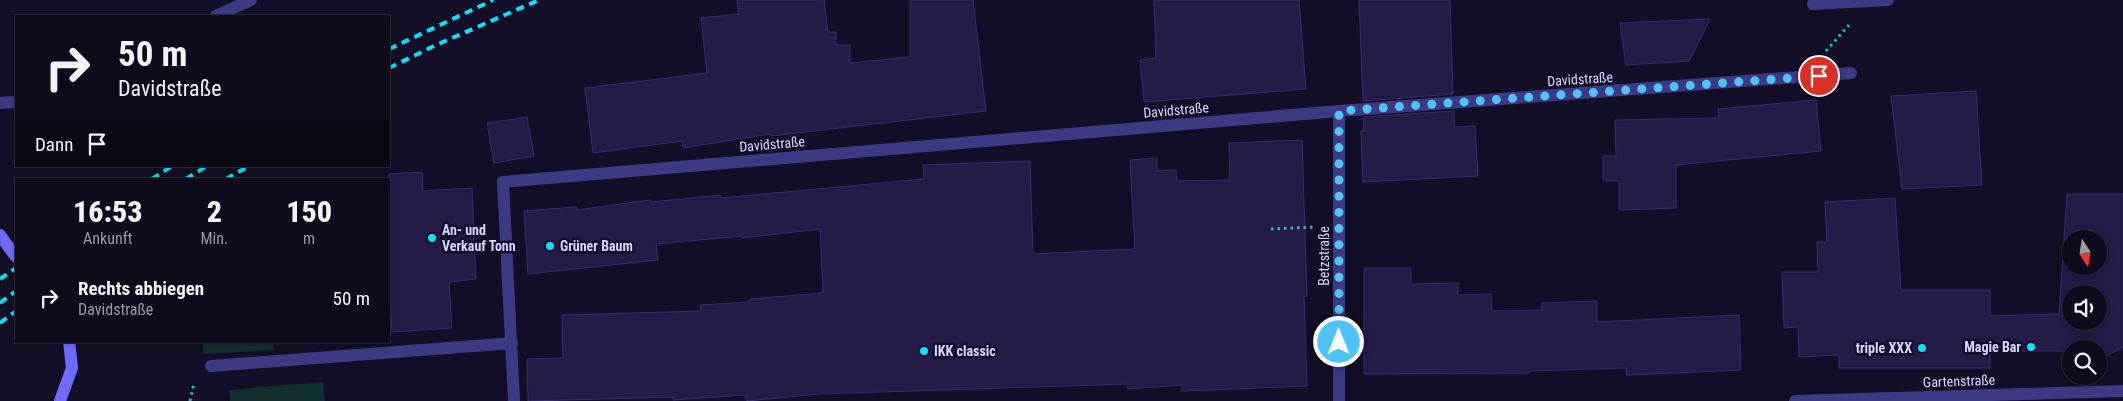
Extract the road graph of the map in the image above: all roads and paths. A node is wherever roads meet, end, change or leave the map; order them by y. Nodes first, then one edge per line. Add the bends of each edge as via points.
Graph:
1 (251, 0) edge
2 (1888, 0) edge
3 (1870, 1) edge
4 (1813, 4) dead end
5 (218, 15) edge
6 (1851, 73) dead end
7 (1803, 78) junction
8 (15, 102) edge
9 (0, 103) edge
10 (1339, 111) junction
11 (1339, 225) junction
12 (1271, 229) dead end
13 (0, 235) edge
14 (15, 256) edge
15 (68, 343) edge
16 (512, 343) junction
17 (211, 366) dead end
18 (2123, 391) edge
19 (60, 401) edge
20 (514, 401) edge
21 (1339, 401) edge
22 (1795, 401) edge

1 - 5 street
2 - 3 street
3 - 4 street
3 - 7 path
6 - 7 street, Davidstraße
7 - 10 street, Davidstraße
8 - 9 street
10 - 11 street, Betzstraße
10 - 16 street, Davidstraße via 503,182
11 - 12 path
11 - 21 street, Betzstraße
13 - 14 main road
15 - 19 main road via 72,368
16 - 17 street
16 - 20 street
18 - 22 street, Gartenstraße

